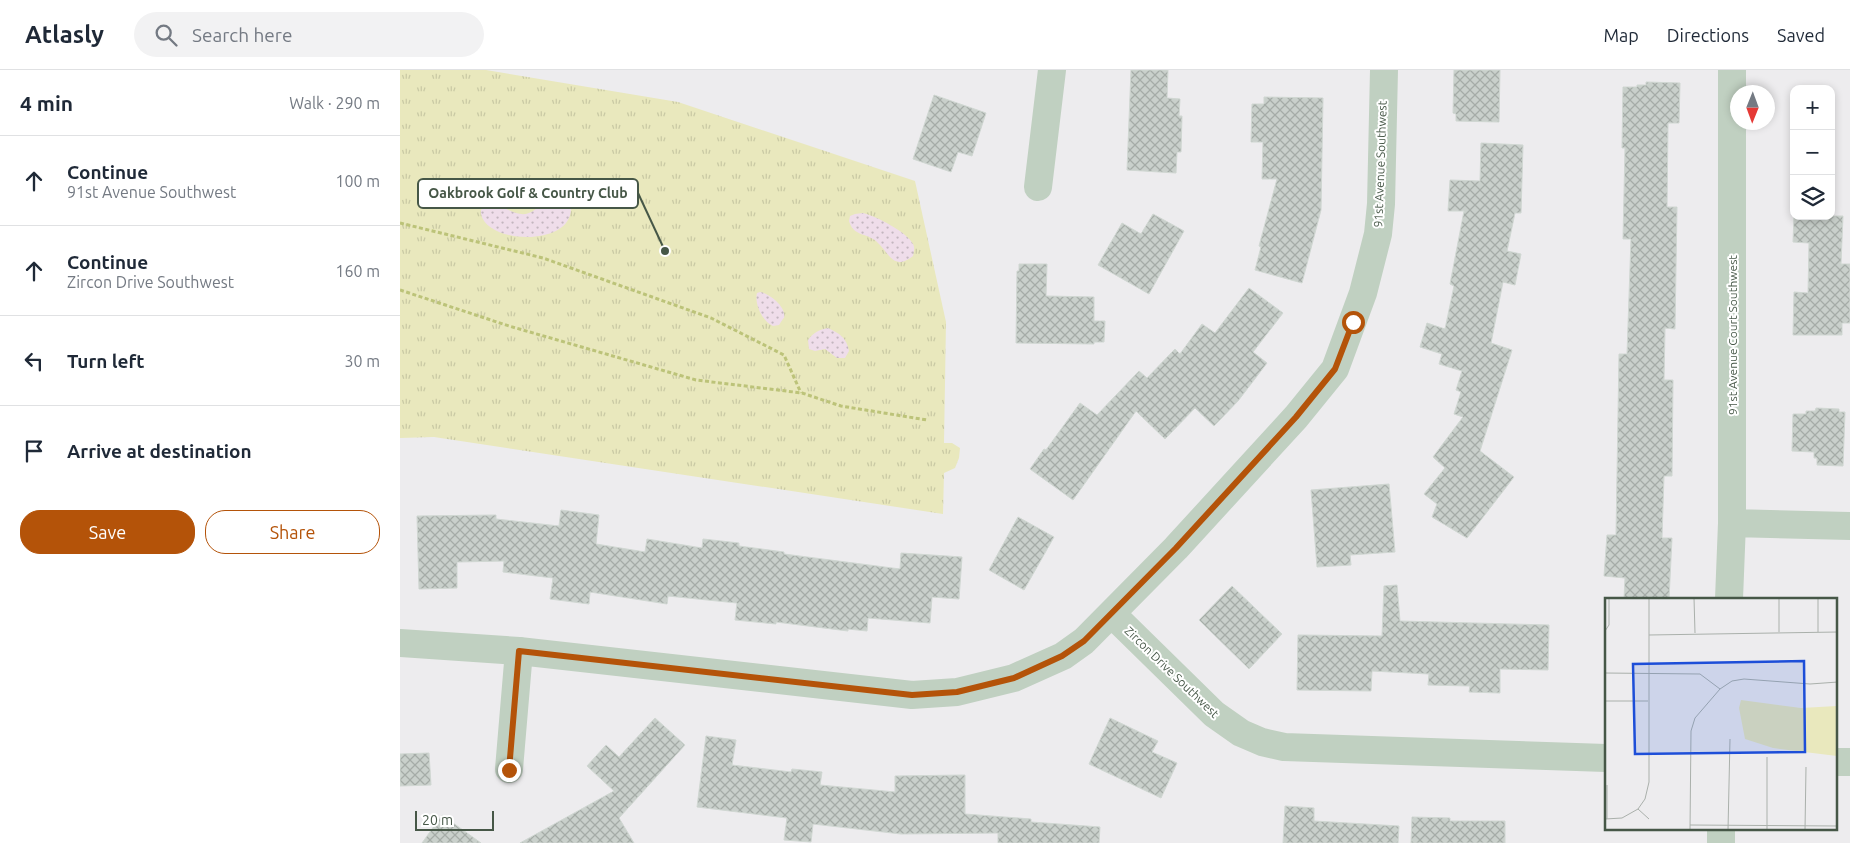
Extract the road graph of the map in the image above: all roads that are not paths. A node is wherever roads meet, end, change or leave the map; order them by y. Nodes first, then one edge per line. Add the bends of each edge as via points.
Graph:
1 (1052, 70) edge
2 (1384, 70) edge
3 (1732, 70) edge
4 (1038, 187) dead end
5 (1732, 523) junction
6 (1850, 526) edge
7 (1729, 598) edge
8 (1112, 614) junction
9 (400, 643) edge
10 (519, 651) junction
11 (1605, 758) edge
12 (509, 770) dead end
13 (1721, 830) edge
14 (1720, 843) edge

1 - 4 street
2 - 8 street, 91st Avenue Southwest via 1378,234 1364,293 1335,369 1289,425
3 - 5 street, 91st Avenue Court Southwest
5 - 6 street
5 - 7 street, 91st Avenue Court Southwest
8 - 10 street via 1070,651 1014,678 957,692 912,695
8 - 11 street, Zircon Drive Southwest via 1214,714 1241,733 1262,742 1284,747
9 - 10 street
10 - 12 street
13 - 14 street

